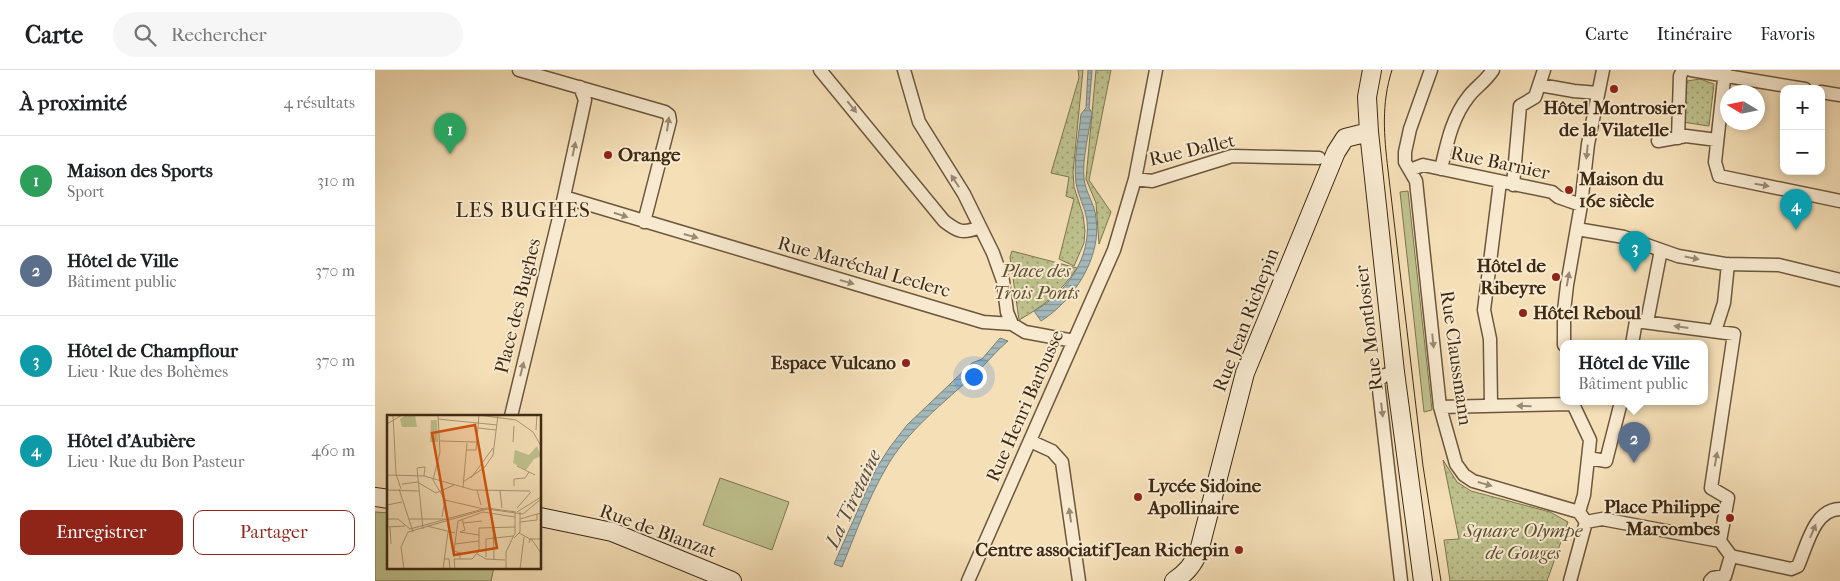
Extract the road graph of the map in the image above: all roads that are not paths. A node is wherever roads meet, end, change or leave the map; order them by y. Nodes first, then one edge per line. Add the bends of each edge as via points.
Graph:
1 (519, 70) edge
2 (820, 70) edge
3 (905, 70) edge
4 (1155, 70) edge
5 (1372, 70) edge
6 (1431, 70) edge
7 (1493, 70) edge
8 (1544, 70) edge
9 (1603, 70) edge
10 (1683, 70) edge
11 (1691, 70) edge
12 (1725, 72) edge
13 (1767, 76) edge
14 (1540, 85) junction
15 (1793, 85) edge
16 (580, 88) junction
17 (1598, 93) junction
18 (1825, 93) edge
19 (1840, 96) edge
20 (1369, 132) junction
21 (1678, 138) junction
22 (1658, 140) dead end
23 (1717, 140) junction
24 (1319, 158) dead end
25 (1441, 169) junction
26 (1410, 170) junction
27 (1135, 179) junction
28 (1499, 182) junction
29 (1513, 185) junction
30 (564, 197) junction
31 (1840, 201) edge
32 (1581, 205) junction
33 (644, 222) junction
34 (979, 225) junction
35 (1577, 229) junction
36 (1661, 250) junction
37 (1728, 264) junction
38 (1840, 280) edge
39 (1647, 322) junction
40 (1012, 324) junction
41 (1715, 331) junction
42 (1564, 340) edge
43 (1633, 340) edge
44 (1074, 341) junction
45 (1395, 372) junction
46 (1560, 404) edge
47 (1491, 405) junction
48 (1573, 405) edge
49 (1620, 405) edge
50 (1440, 407) junction
51 (511, 415) edge
52 (1030, 441) junction
53 (1588, 458) junction
54 (1840, 509) edge
55 (541, 517) edge
56 (1583, 517) junction
57 (1720, 541) junction
58 (1731, 556) junction
59 (1182, 579) edge
60 (732, 581) edge
61 (968, 581) edge
62 (1079, 581) edge
63 (1401, 581) edge
64 (1423, 581) edge
65 (1569, 581) edge
66 (1710, 581) edge

1 - 16 street
2 -> 34 street via 944,221 963,233
34 -> 3 street via 964,194 919,122
4 - 27 street, Rue Henri Barbusse
5 - 20 street, Rue Montlosier via 1367,97
6 - 26 street, Rue Claussmann via 1405,152 1405,162
7 - 25 street via 1458,112
8 - 14 street
9 - 17 street
10 - 21 street
11 - 12 street
12 - 13 street
12 - 23 street
13 - 15 street
14 - 17 street
14 - 29 street via 1535,97 1520,106
30 -> 16 street, Place des Bughes via 585,100
33 -> 16 street via 669,115
17 -> 32 street
18 - 19 street
20 - 45 street, Rue Montlosier
20 - 59 street, Rue Jean Richepin via 1350,135 1339,145 1266,318 1240,391 1199,551
21 - 22 street
21 - 23 street
23 -> 31 street via 1716,173 1723,178
24 - 27 street, Rue Dallet via 1232,156 1152,181
25 - 26 street, Rue Barnier via 1423,165
25 - 28 street, Rue Barnier
26 -> 50 street, Rue Claussmann via 1416,181
27 - 44 street, Rue Henri Barbusse via 1114,250
28 - 29 street, Rue Barnier
28 - 47 street via 1483,310 1490,339
29 - 32 street, Rue Barnier via 1552,192
30 -> 33 street, Rue Maréchal Leclerc
51 -> 30 street, Place des Bughes
32 - 35 street
33 -> 40 street, Rue Maréchal Leclerc via 983,322
34 - 40 street via 1003,281
35 - 36 street via 1624,236
42 -> 35 street via 1564,311
36 -> 37 street
36 - 39 street
37 - 38 street via 1779,265
37 - 41 street via 1725,303
41 -> 39 street
39 - 43 street via 1636,321
40 - 44 street, Rue Maréchal Leclerc via 1025,332
57 -> 41 street via 1729,498 1711,488 1734,334
44 - 52 street, Rue Henri Barbusse
45 -> 63 street via 1378,381
45 - 64 street, Rue Montlosier
46 -> 47 street
47 - 50 street
48 - 53 street via 1590,440
49 - 53 street via 1606,461
50 -> 56 street, Rue Claussmann via 1456,464 1464,475 1473,481 1521,494
52 - 61 street, Rue Henri Barbusse
62 -> 52 street via 1062,462 1051,451
53 - 56 street
58 -> 54 street via 1791,569 1798,566 1819,518 1831,509
55 - 60 street, Rue de Blanzat via 612,532
56 - 57 street
56 - 65 street
57 - 58 street
58 - 66 street via 1725,576 1717,576

